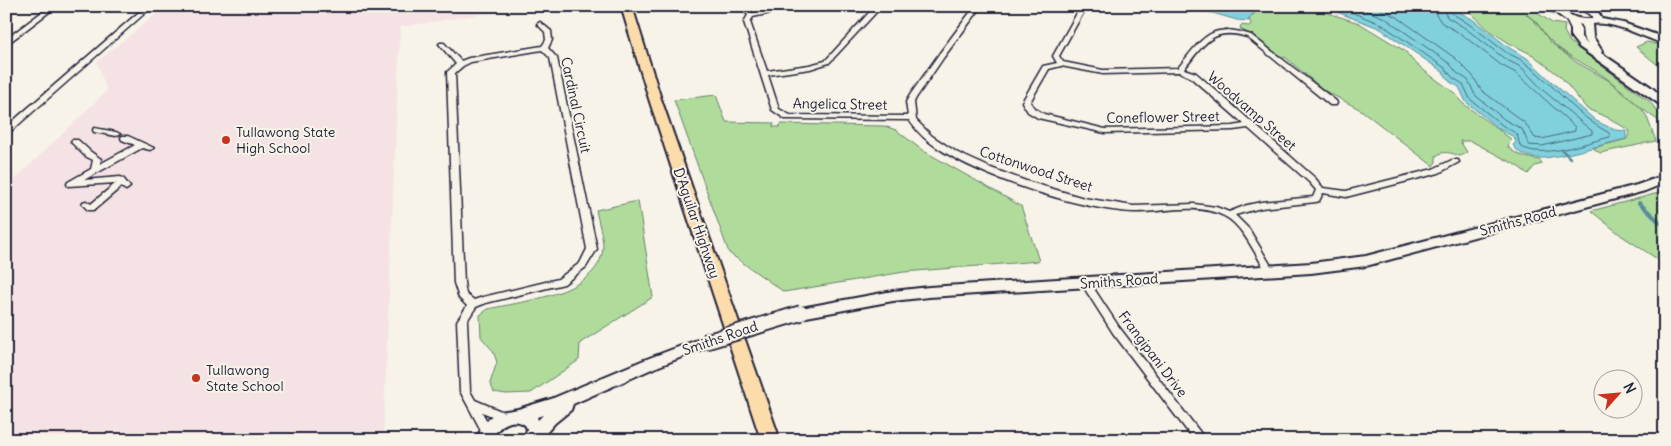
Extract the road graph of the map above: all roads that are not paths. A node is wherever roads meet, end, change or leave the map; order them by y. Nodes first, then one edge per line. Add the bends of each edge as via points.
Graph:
1 (54, 6) edge
2 (150, 6) edge
3 (626, 6) edge
4 (741, 6) edge
5 (775, 6) edge
6 (879, 6) edge
7 (979, 6) edge
8 (1084, 6) edge
9 (1541, 6) edge
10 (1585, 7) edge
11 (1559, 10) edge
12 (751, 15) junction
13 (1570, 18) junction
14 (1593, 19) junction
15 (540, 24) dead end
16 (1665, 37) edge
17 (1665, 41) edge
18 (6, 43) edge
19 (442, 44) dead end
20 (544, 48) junction
21 (1601, 57) junction
22 (460, 64) junction
23 (1061, 64) junction
24 (1180, 70) junction
25 (764, 73) junction
26 (1333, 103) dead end
27 (1665, 105) edge
28 (912, 118) junction
29 (1249, 125) junction
30 (97, 130) dead end
31 (6, 131) edge
32 (116, 134) dead end
33 (125, 138) dead end
34 (76, 142) dead end
35 (1455, 162) dead end
36 (95, 171) junction
37 (1665, 179) edge
38 (122, 183) junction
39 (1320, 190) junction
40 (100, 192) dead end
41 (86, 204) dead end
42 (1229, 215) junction
43 (1270, 271) junction
44 (1086, 284) junction
45 (473, 305) junction
46 (578, 397) junction
47 (470, 402) junction
48 (520, 415) junction
49 (504, 417) junction
50 (484, 437) edge
51 (533, 437) edge
52 (771, 440) edge
53 (1201, 440) edge

1 - 18 street
2 - 31 street
3 - 52 highway, D'Aguilar Highway
4 - 12 street
5 - 12 street via 769,12
6 - 25 street via 827,62 810,68
7 - 28 street via 910,102
8 - 23 street via 1056,56
9 - 11 street
10 - 14 main road
11 - 13 main road
12 - 25 street, Angelica Street via 746,22
13 - 14 main road
13 - 21 main road via 1578,40
14 - 16 main road
14 - 17 main road
14 - 21 main road via 1588,37
15 - 20 street via 548,31 549,40
19 - 22 street
20 - 22 street, Cardinal Circuit
20 - 45 street, Cardinal Circuit via 553,58 592,249 583,265 561,282
21 - 27 main road
22 - 45 street via 451,72 459,283 462,296
23 - 24 street via 1102,72
23 - 29 street, Coneflower Street via 1046,68 1026,102 1041,116 1105,131
24 - 26 street via 1213,33 1236,31 1248,36
24 - 29 street, Woodvamp Street via 1193,75
25 - 28 street, Angelica Street via 776,110 788,118
28 - 42 street, Cottonwood Street via 920,131 947,150 993,172 1037,187 1101,205 1134,209 1212,208
29 - 39 street, Woodvamp Street
30 - 32 street
33 - 36 street via 145,146
34 - 36 street via 97,159
35 - 39 street via 1436,171 1346,194
36 - 38 street via 72,184
37 - 43 main road, Smiths Road via 1366,261
38 - 40 street
38 - 41 street via 91,208
39 - 42 street via 1316,199 1244,207
42 - 43 street, Cottonwood Street via 1241,225
43 - 44 main road, Smiths Road
44 - 46 main road, Smiths Road, bridge via 929,292 801,313 705,342 652,362
44 - 53 street, Frangipani Drive via 1116,330
45 - 47 street via 462,321 464,381
46 - 48 main road, Smiths Road
46 - 51 main road, Smiths Road via 550,418
47 - 49 street
47 - 50 street
48 - 49 main road, Smiths Road
48 - 51 main road via 532,422 535,428
49 - 50 main road via 494,423

